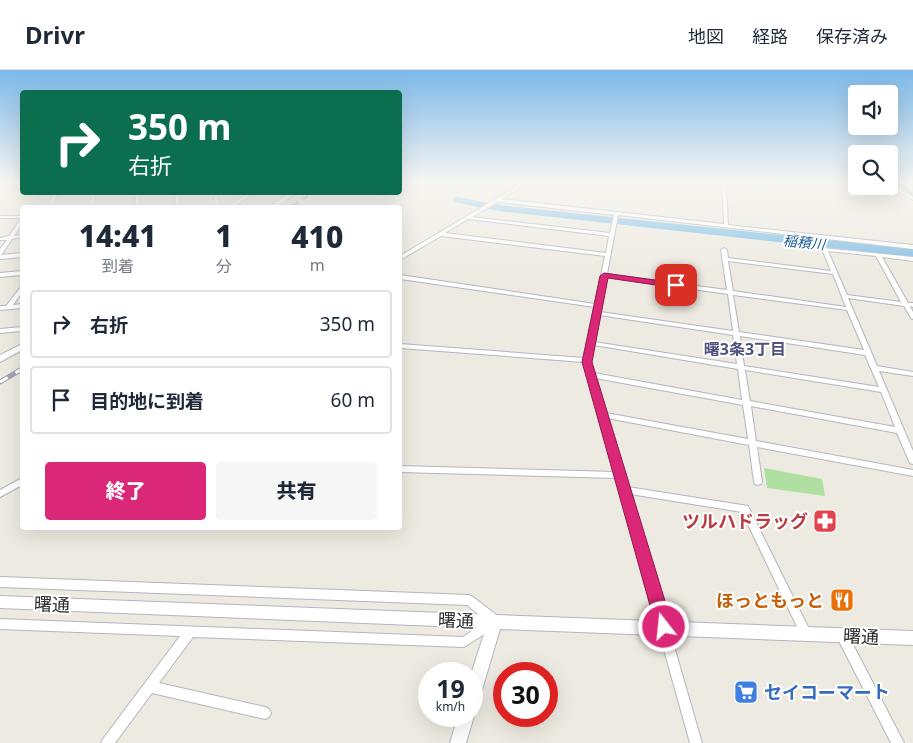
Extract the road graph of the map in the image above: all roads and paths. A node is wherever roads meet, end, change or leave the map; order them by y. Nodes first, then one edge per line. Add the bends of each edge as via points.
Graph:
1 (475, 213) edge
2 (580, 213) edge
3 (725, 213) edge
4 (0, 217) edge
5 (20, 217) edge
6 (468, 218) junction
7 (615, 219) junction
8 (20, 224) edge
9 (726, 226) junction
10 (440, 234) junction
11 (612, 235) junction
12 (20, 236) edge
13 (10, 238) junction
14 (0, 239) edge
15 (913, 247) edge
16 (724, 250) dead end
17 (0, 255) edge
18 (20, 255) edge
19 (608, 255) junction
20 (878, 255) junction
21 (402, 257) edge
22 (725, 259) junction
23 (913, 259) edge
24 (20, 273) edge
25 (835, 273) junction
26 (0, 275) edge
27 (604, 276) junction
28 (402, 277) edge
29 (20, 292) edge
30 (730, 293) junction
31 (844, 296) junction
32 (906, 304) junction
33 (913, 305) edge
34 (20, 306) edge
35 (8, 307) junction
36 (0, 308) edge
37 (598, 309) junction
38 (850, 309) junction
39 (913, 317) edge
40 (20, 330) edge
41 (0, 331) edge
42 (736, 334) junction
43 (591, 343) junction
44 (402, 346) edge
45 (20, 348) edge
46 (868, 353) junction
47 (0, 359) edge
48 (588, 360) junction
49 (741, 367) junction
50 (874, 368) junction
51 (913, 374) edge
52 (591, 375) junction
53 (883, 390) junction
54 (746, 403) junction
55 (602, 415) junction
56 (901, 431) junction
57 (752, 442) junction
58 (913, 461) edge
59 (402, 469) edge
60 (913, 473) edge
61 (620, 476) junction
62 (20, 482) edge
63 (758, 482) dead end
64 (624, 490) junction
65 (0, 494) edge
66 (0, 582) edge
67 (0, 602) edge
68 (495, 622) junction
69 (0, 624) edge
70 (664, 627) junction
71 (190, 632) junction
72 (806, 634) junction
73 (842, 635) junction
74 (913, 638) edge
75 (483, 662) edge
76 (151, 687) junction
77 (265, 713) dead end
78 (463, 727) edge
79 (107, 743) edge
80 (458, 743) edge
81 (696, 743) edge
82 (898, 743) edge

1 - 6 street
2 - 7 street
3 - 9 street
4 - 5 street
6 - 10 street
6 - 11 street
7 - 9 street
7 - 11 street
8 - 13 street
9 - 15 street
10 - 19 street
10 - 21 street
11 - 19 street
12 - 13 street
13 - 14 street
13 - 17 street
16 - 22 street
17 - 18 street
19 - 27 street
20 - 23 street
20 - 25 street via 825,249
20 - 32 street
22 - 25 street
22 - 30 street
24 - 26 street
25 - 31 street
27 - 30 street
27 - 37 street
28 - 37 street
29 - 35 street
30 - 38 street
30 - 42 street
31 - 32 street
31 - 38 street
32 - 33 street
32 - 39 street
34 - 35 street
35 - 36 street
37 - 42 street
37 - 43 street
38 - 46 street
40 - 41 street
42 - 46 street
42 - 49 street
43 - 48 street
43 - 49 street
44 - 48 street
45 - 47 street
46 - 50 street
48 - 52 street
49 - 53 street
49 - 54 street
50 - 51 street
50 - 53 street
52 - 54 street
52 - 55 street
53 - 56 street
54 - 56 street
54 - 57 street
55 - 57 street
55 - 61 street
56 - 58 street
57 - 60 street
57 - 63 street
59 - 61 street
61 - 64 street
62 - 65 street
64 - 70 street
64 - 72 street via 745,509
66 - 68 street via 469,600
67 - 68 street, 曙通
68 - 70 street, 曙通
68 - 71 street via 464,642
68 - 75 street
69 - 71 street
70 - 72 street, 曙通
70 - 81 street
71 - 76 street
72 - 73 street, 曙通
73 - 74 street, 曙通
73 - 82 street
76 - 77 street
76 - 79 street
78 - 80 street

